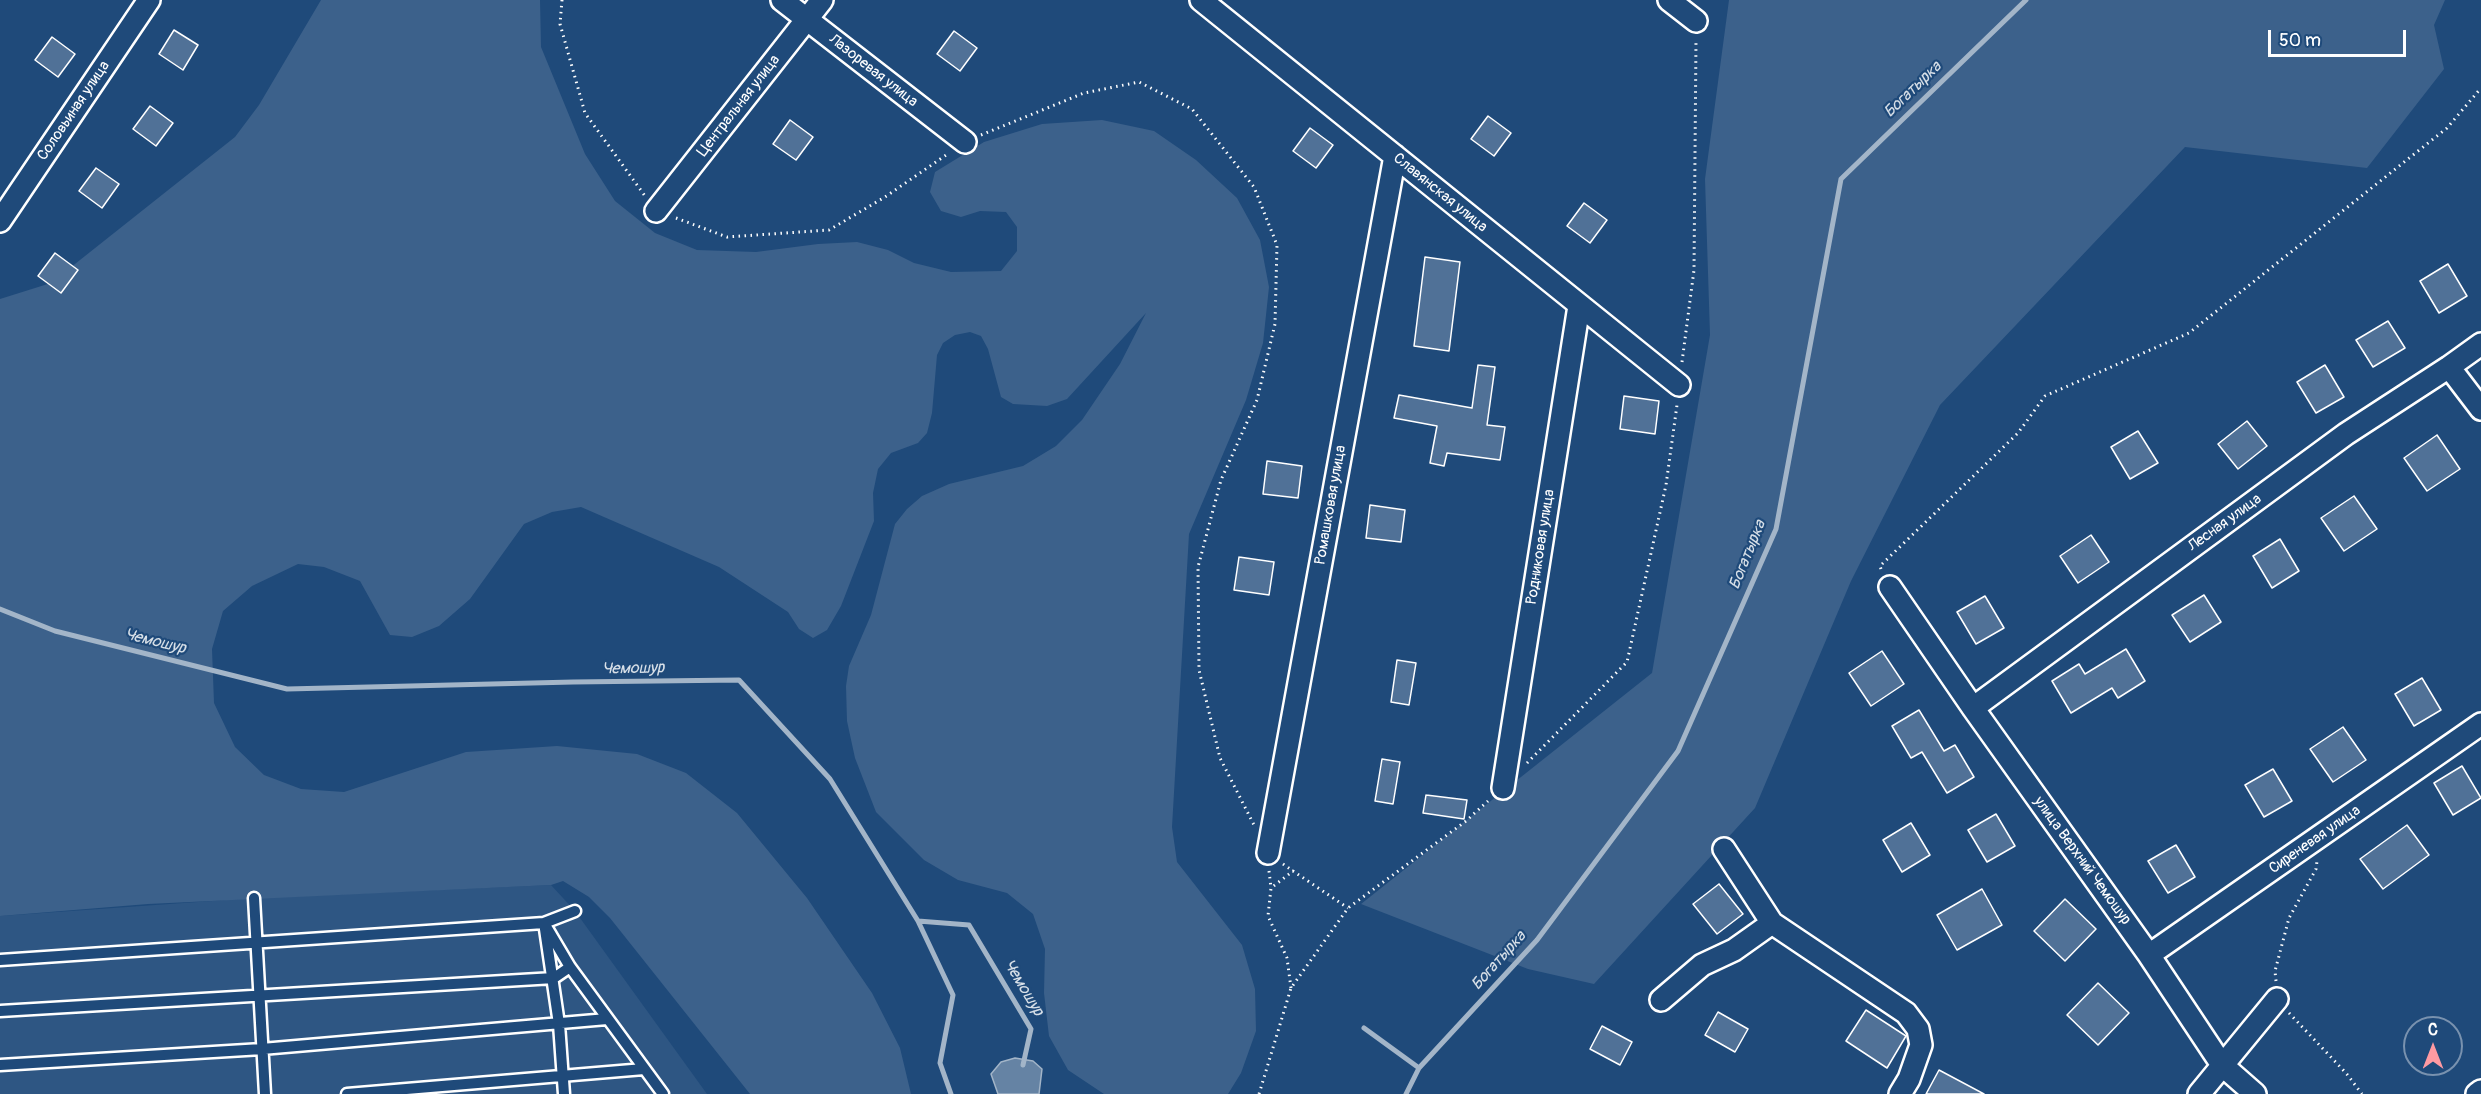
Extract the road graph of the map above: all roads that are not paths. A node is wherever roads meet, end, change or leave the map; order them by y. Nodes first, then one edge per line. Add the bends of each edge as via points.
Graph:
1 (148, 0) edge
2 (782, 0) edge
3 (822, 0) edge
4 (1201, 0) edge
5 (1669, 0) edge
6 (807, 19) junction
7 (1696, 21) road end
8 (965, 142) road end
9 (1395, 156) junction
10 (656, 211) road end
11 (0, 221) edge
12 (1579, 306) junction
13 (2481, 344) edge
14 (2449, 367) junction
15 (1679, 385) road end
16 (2481, 409) edge
17 (1890, 587) road end
18 (1973, 708) junction
19 (2481, 724) edge
20 (1503, 788) road end
21 (1724, 849) dead end
22 (1268, 853) road end
23 (254, 898) dead end
24 (574, 911) dead end
25 (544, 923) junction
26 (1772, 923) junction
27 (256, 943) junction
28 (2149, 955) junction
29 (0, 960) edge
30 (570, 967) junction
31 (554, 978) junction
32 (258, 995) junction
33 (2277, 999) road end
34 (1661, 1000) dead end
35 (0, 1011) edge
36 (607, 1019) junction
37 (559, 1024) junction
38 (262, 1049) junction
39 (0, 1065) edge
40 (2222, 1065) junction
41 (644, 1069) junction
42 (562, 1078) junction
43 (2481, 1091) edge
44 (265, 1094) edge
45 (347, 1094) edge
46 (564, 1094) edge
47 (663, 1094) edge
48 (1900, 1094) edge
49 (2199, 1094) edge
50 (2255, 1094) edge
51 (2477, 1094) edge

1 - 11 street, Соловьиная улица
2 - 6 street, Лазоревая улица
3 - 6 street, Центральная улица
4 - 9 street, Славянская улица
5 - 7 street
6 - 8 street, Лазоревая улица
6 - 10 street, Центральная улица
9 - 12 street, Славянская улица
9 - 22 street, Ромашковая улица
12 - 15 street, Славянская улица
12 - 20 street, Родниковая улица
13 - 14 street, Лесная улица
14 - 16 street
14 - 18 street, Лесная улица via 2346,434
17 - 18 street, улица Верхний Чемошур
18 - 28 street, улица Верхний Чемошур
19 - 28 street, Сиреневая улица
21 - 26 street
23 - 27 lane
24 - 25 lane
25 - 27 lane
25 - 30 lane
25 - 31 lane
26 - 34 street via 1734,950 1702,965
26 - 48 street via 1906,1013 1918,1029 1921,1045
27 - 29 lane
27 - 32 lane
28 - 40 street, улица Верхний Чемошур
30 - 31 lane
30 - 36 lane
31 - 32 lane
31 - 37 lane
32 - 35 lane
32 - 38 lane
33 - 40 street
36 - 37 lane
36 - 41 lane
37 - 38 lane
37 - 42 lane
38 - 39 lane
38 - 44 lane
40 - 49 street
40 - 50 street, улица Верхний Чемошур
41 - 42 lane
41 - 47 lane
42 - 45 lane
42 - 46 lane
43 - 51 street

